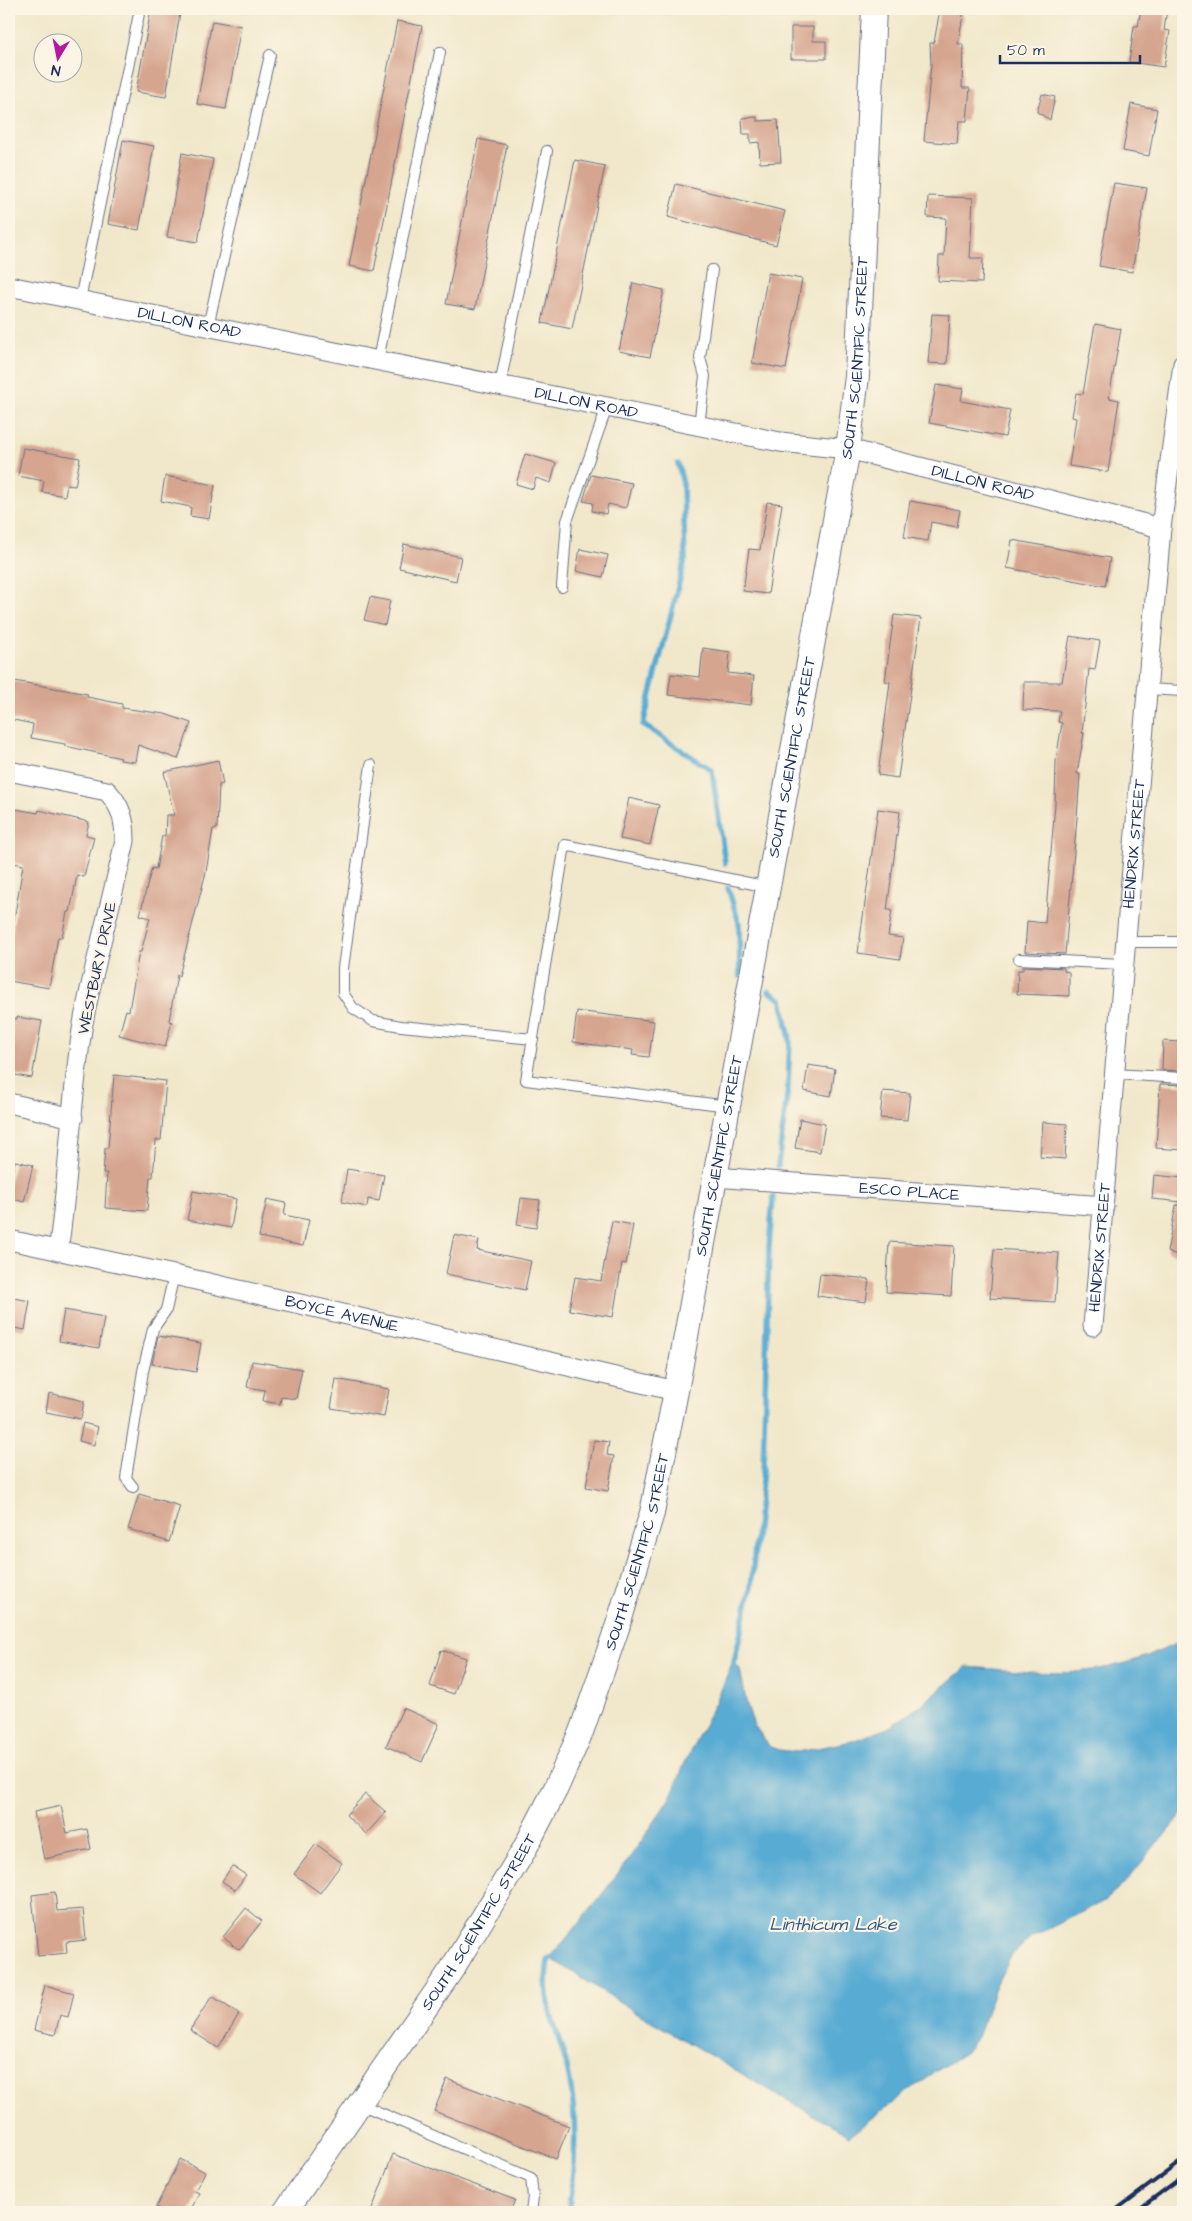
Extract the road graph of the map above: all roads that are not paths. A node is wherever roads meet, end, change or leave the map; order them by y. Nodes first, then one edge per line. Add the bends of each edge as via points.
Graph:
1 (140, 9) edge
2 (874, 9) edge
3 (440, 52) dead end
4 (270, 55) dead end
5 (547, 151) dead end
6 (712, 270) dead end
7 (9, 286) edge
8 (80, 300) junction
9 (208, 326) junction
10 (378, 360) junction
11 (1183, 364) edge
12 (500, 385) junction
13 (607, 407) junction
14 (699, 426) junction
15 (848, 449) junction
16 (1161, 528) junction
17 (562, 587) dead end
18 (1147, 689) junction
19 (1183, 691) edge
20 (371, 765) dead end
21 (9, 771) edge
22 (768, 887) junction
23 (1124, 942) junction
24 (1183, 942) edge
25 (1019, 959) dead end
26 (1122, 964) junction
27 (533, 1038) junction
28 (1114, 1074) junction
29 (1183, 1078) edge
30 (9, 1103) edge
31 (728, 1106) junction
32 (73, 1118) junction
33 (715, 1177) junction
34 (1104, 1206) junction
35 (9, 1240) edge
36 (58, 1251) junction
37 (174, 1275) junction
38 (1093, 1326) dead end
39 (676, 1391) junction
40 (133, 1487) dead end
41 (360, 2104) junction
42 (285, 2212) edge
43 (531, 2212) edge

1 - 8 lane
2 - 15 street, SOUTH SCIENTIFIC STREET via 856,376
3 - 10 lane
4 - 9 lane
5 - 12 lane
6 - 14 lane via 700,358 705,376
7 - 8 street, DILLON ROAD
8 - 9 street, DILLON ROAD
9 - 10 street, DILLON ROAD
10 - 12 street, DILLON ROAD
11 - 16 street, HENDRIX STREET
12 - 13 street, DILLON ROAD
13 - 14 street, DILLON ROAD
13 - 17 lane via 568,521
14 - 15 street, DILLON ROAD via 780,442
15 - 16 street, DILLON ROAD
15 - 22 street, SOUTH SCIENTIFIC STREET
16 - 18 street, HENDRIX STREET
18 - 19 lane
18 - 23 street, HENDRIX STREET
20 - 27 lane via 342,968 344,993 353,1008 373,1021
21 - 32 street, WESTBURY DRIVE via 107,791 125,824 125,840 84,1018 73,1094
22 - 27 lane via 565,845
22 - 31 street, SOUTH SCIENTIFIC STREET
23 - 24 lane
23 - 26 street, HENDRIX STREET
25 - 26 lane
26 - 28 street, HENDRIX STREET
27 - 31 lane via 526,1080
28 - 29 lane
28 - 34 street, HENDRIX STREET
30 - 32 street
31 - 33 street, SOUTH SCIENTIFIC STREET
32 - 36 street, WESTBURY DRIVE
33 - 34 street, ESCO PLACE
33 - 39 street, SOUTH SCIENTIFIC STREET
34 - 38 street, HENDRIX STREET
35 - 36 street, BOYCE AVENUE
36 - 37 street, BOYCE AVENUE
37 - 39 street, BOYCE AVENUE
37 - 40 lane via 166,1310 153,1330 143,1371 126,1478
39 - 41 street, SOUTH SCIENTIFIC STREET via 652,1513 581,1732 524,1850 452,1969
41 - 42 street, SOUTH SCIENTIFIC STREET
41 - 43 lane via 531,2178

